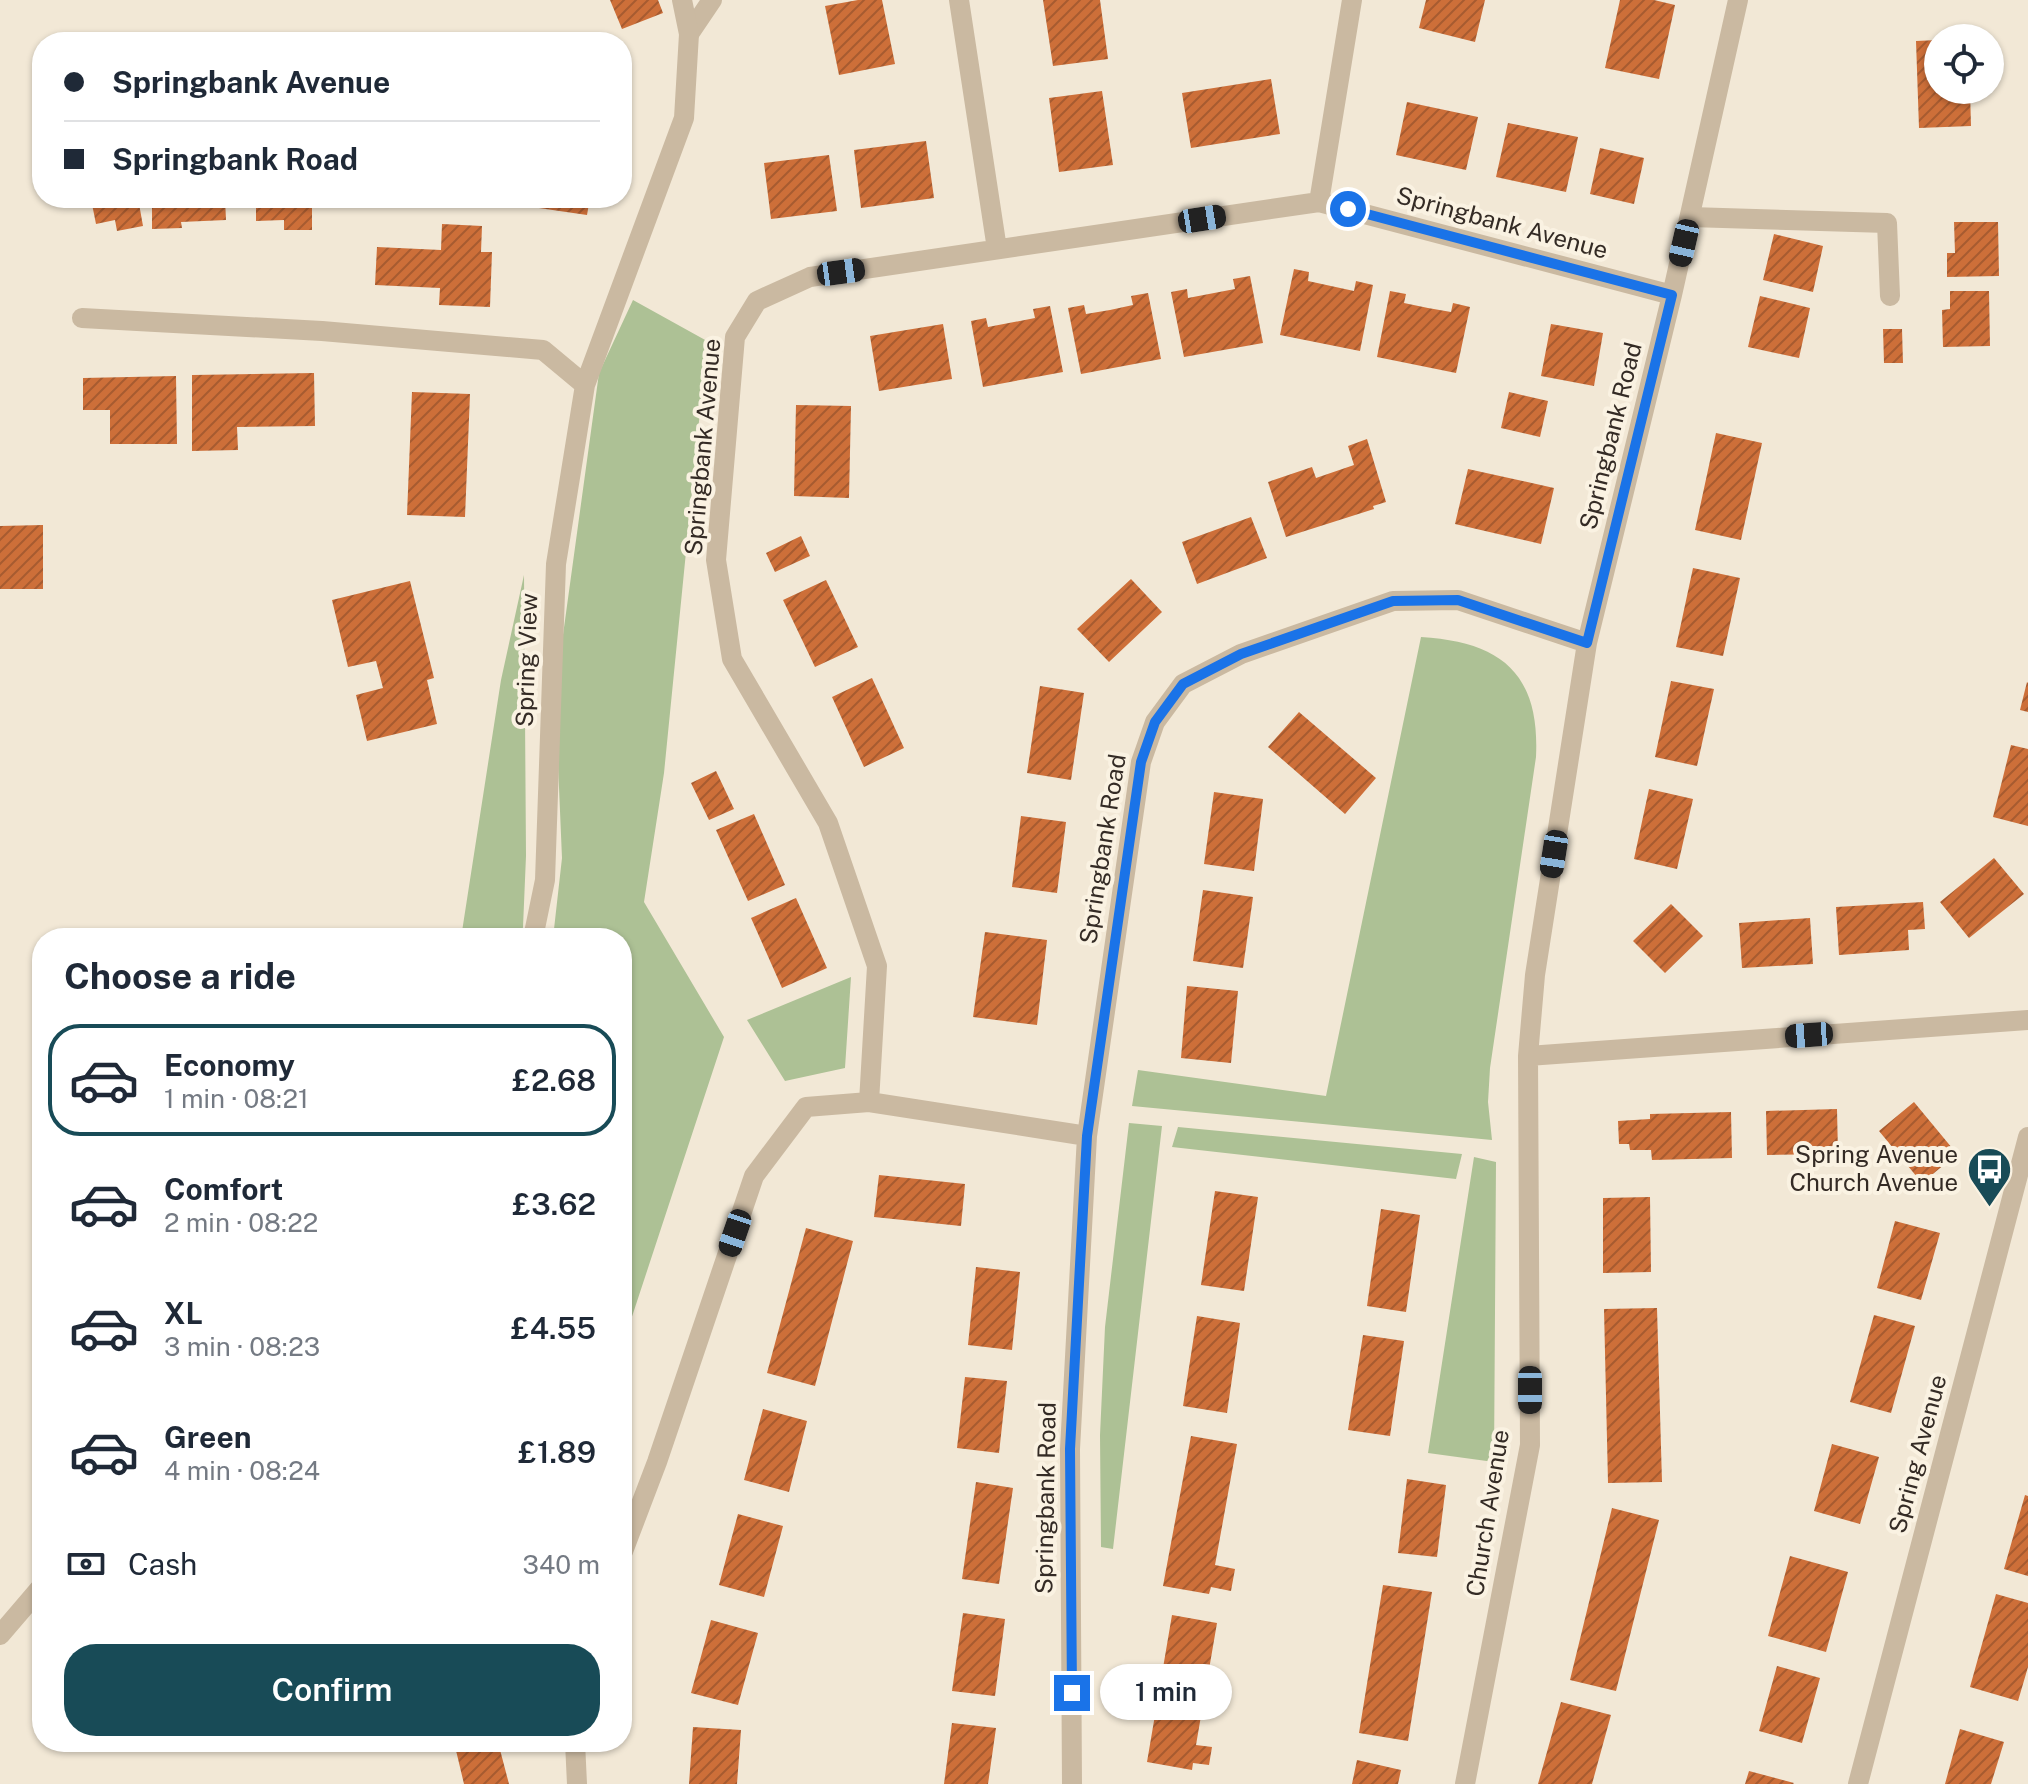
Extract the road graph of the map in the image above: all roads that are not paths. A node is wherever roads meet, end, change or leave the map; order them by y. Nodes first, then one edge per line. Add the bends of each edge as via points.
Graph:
1 (682, 0) edge
2 (712, 0) edge
3 (959, 0) edge
4 (1352, 0) edge
5 (1738, 0) edge
6 (689, 34) junction
7 (1319, 202) junction
8 (1690, 217) junction
9 (997, 249) junction
10 (1672, 295) junction
11 (1890, 296) dead end
12 (82, 318) dead end
13 (585, 385) junction
14 (1587, 643) junction
15 (535, 928) edge
16 (2028, 1020) edge
17 (1528, 1056) junction
18 (869, 1102) junction
19 (1087, 1136) junction
20 (2028, 1137) edge
21 (632, 1528) edge
22 (32, 1598) edge
23 (0, 1635) edge
24 (575, 1752) edge
25 (577, 1784) edge
26 (1072, 1784) edge
27 (1465, 1784) edge
28 (1858, 1784) edge

1 - 6 street, Spring View
2 - 6 street
3 - 9 street
4 - 7 street
5 - 8 street, Springbank Road
6 - 13 street, Spring View via 684,118
7 - 9 street, Springbank Avenue
7 - 10 street, Springbank Avenue
8 - 10 street, Springbank Road
8 - 11 street via 1887,223
9 - 18 street, Springbank Avenue via 810,277 757,301 735,337 716,560 732,659 828,823 877,966
10 - 14 street, Springbank Road
12 - 13 street via 543,350
13 - 15 street, Spring View via 556,564 545,880
14 - 17 street, Church Avenue via 1535,975
14 - 19 street, Springbank Road via 1458,600 1393,601 1241,654 1183,684 1155,722 1141,762
16 - 17 street
17 - 27 street, Church Avenue via 1530,1445
18 - 19 street
18 - 21 street via 806,1107 754,1176
19 - 26 street, Springbank Road via 1070,1449
20 - 28 street, Spring Avenue
22 - 23 street
24 - 25 street

